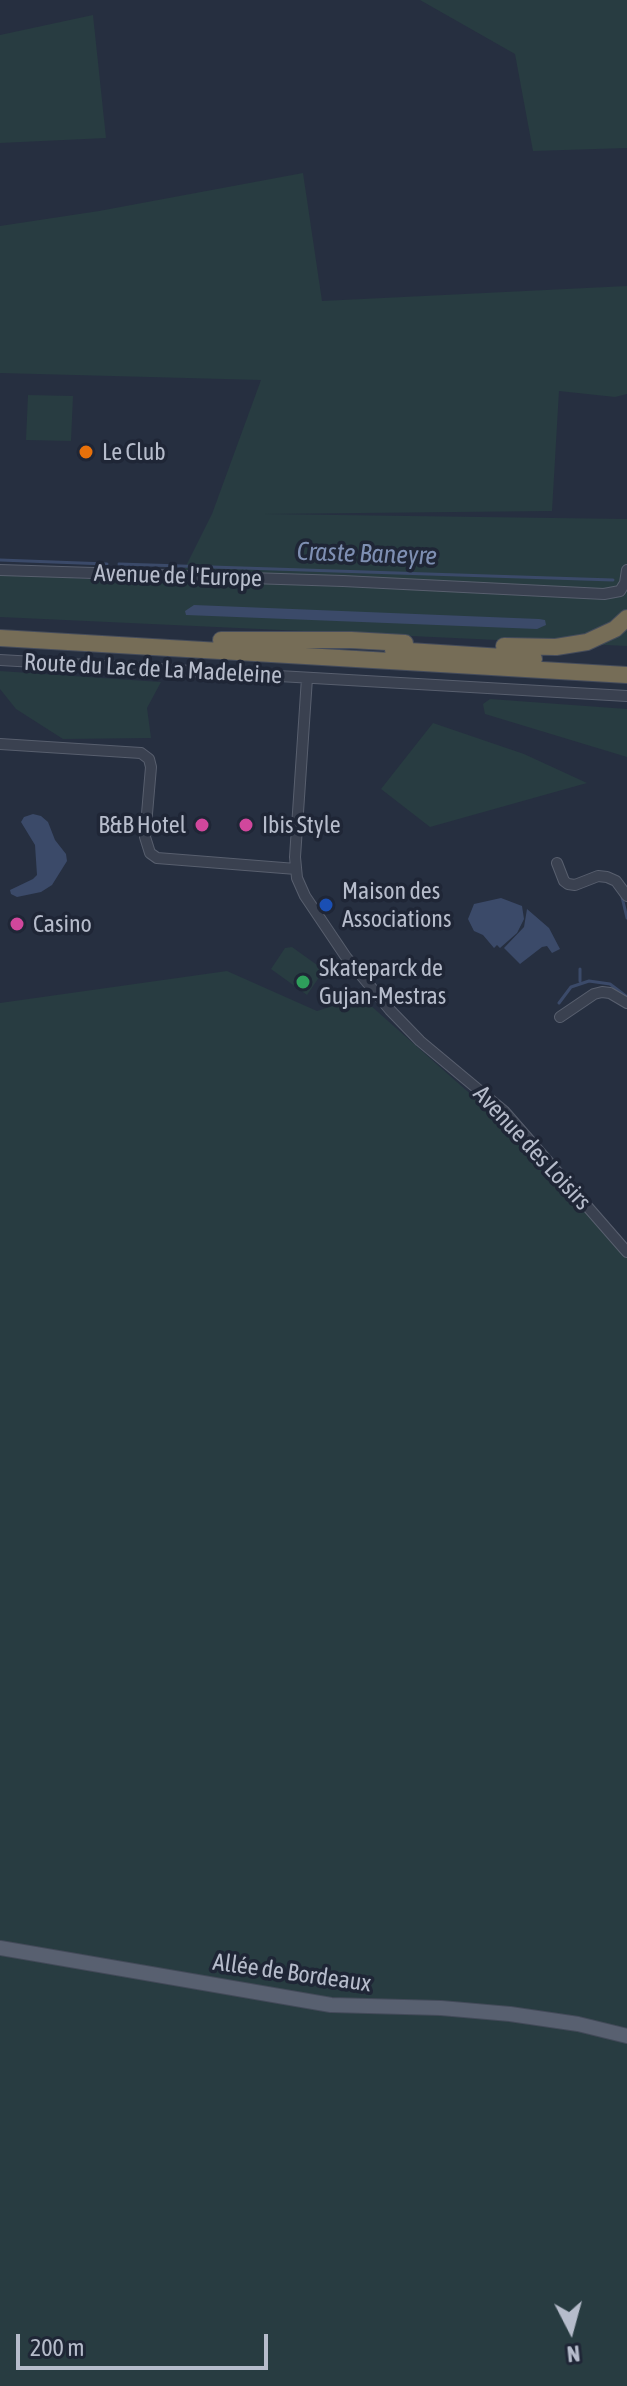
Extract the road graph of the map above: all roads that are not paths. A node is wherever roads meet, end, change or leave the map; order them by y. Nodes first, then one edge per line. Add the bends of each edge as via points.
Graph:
1 (0, 570) edge
2 (627, 570) edge
3 (627, 618) edge
4 (0, 627) edge
5 (0, 638) edge
6 (221, 640) junction
7 (0, 660) edge
8 (437, 664) junction
9 (627, 664) edge
10 (627, 675) edge
11 (307, 678) junction
12 (627, 685) edge
13 (627, 696) edge
14 (0, 744) edge
15 (557, 863) dead end
16 (296, 869) junction
17 (627, 896) edge
18 (627, 1003) edge
19 (560, 1017) dead end
20 (627, 1252) edge
21 (0, 1948) edge
22 (627, 2036) edge

1 - 2 street, Avenue de l'Europe via 609,594 623,587
3 - 6 highway via 602,636 556,647
4 - 6 highway
5 - 8 highway
6 - 9 highway
7 - 11 street, Route du Lac de La Madeleine
8 - 10 highway
8 - 12 highway
11 - 13 street, Route du Lac de La Madeleine
11 - 16 street
14 - 16 street via 141,753 151,767 145,837 150,853 169,860
15 - 17 street via 568,884 607,877
16 - 20 street, Avenue des Loisirs via 310,905 377,995 420,1041 504,1111
18 - 19 street via 602,992
21 - 22 main road, Allée de Bordeaux via 331,2005 510,2014

